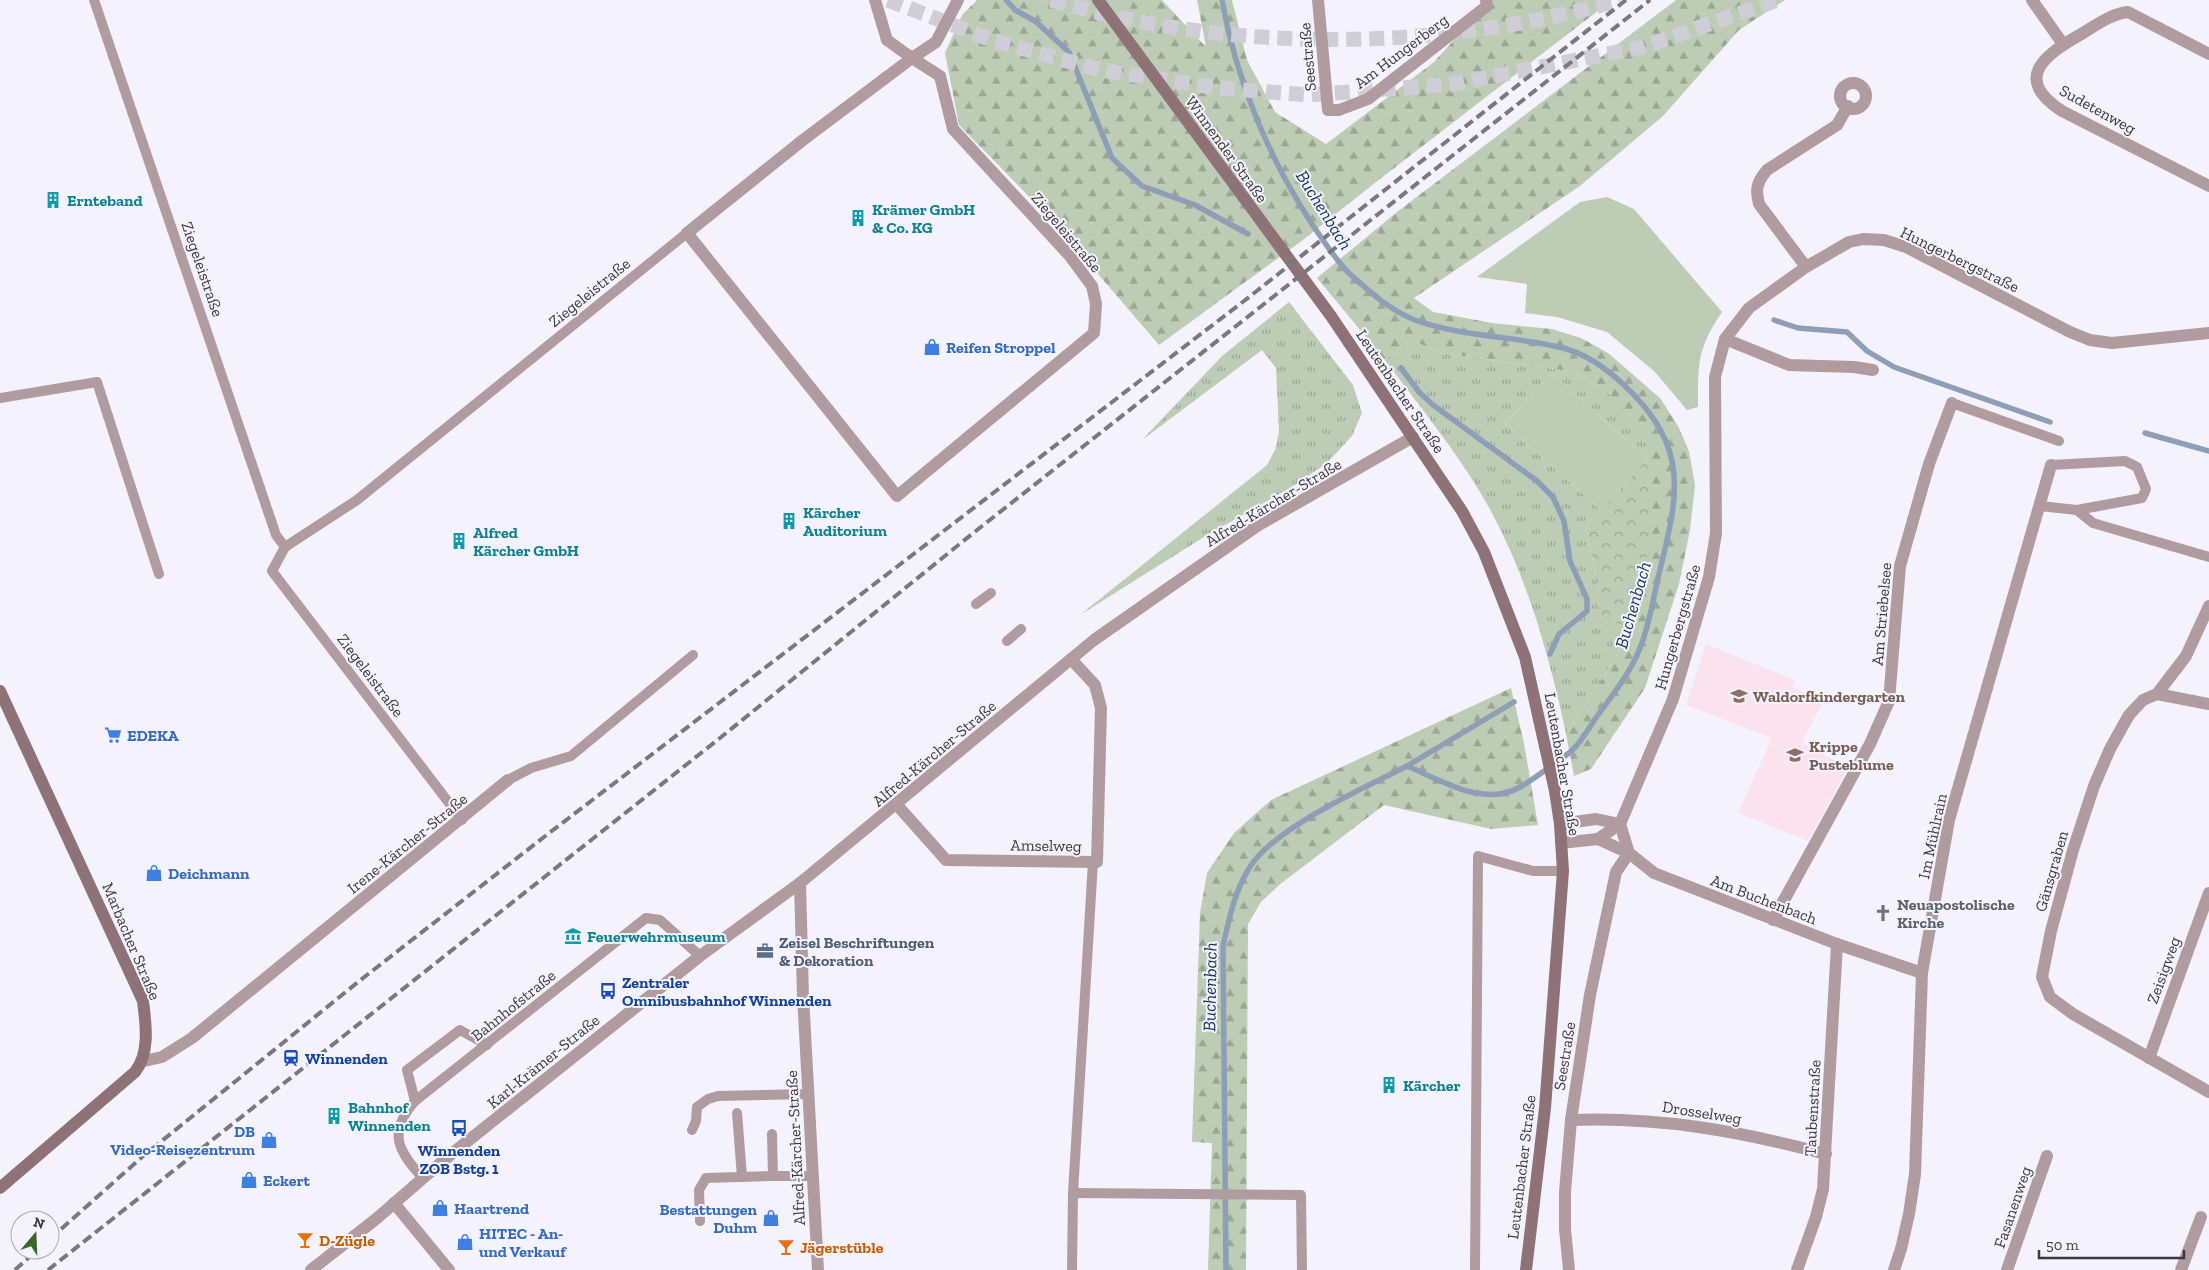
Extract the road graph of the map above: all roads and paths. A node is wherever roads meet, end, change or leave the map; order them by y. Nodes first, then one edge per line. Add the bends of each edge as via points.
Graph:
1 (94, 0) edge
2 (875, 0) edge
3 (958, 0) edge
4 (1098, 0) edge
5 (1318, 0) edge
6 (2032, 0) edge
7 (1490, 2) edge
8 (2063, 44) junction
9 (2209, 54) edge
10 (912, 58) junction
11 (1848, 106) dead end
12 (1328, 110) joint
13 (2209, 186) edge
14 (687, 233) junction
15 (1806, 267) junction
16 (1330, 316) joint
17 (2209, 333) edge
18 (1725, 339) junction
19 (1873, 370) dead end
20 (0, 398) edge
21 (1952, 403) joint
22 (1413, 437) junction
23 (2059, 441) dead end
24 (2051, 466) joint
25 (2040, 506) junction
26 (2077, 510) junction
27 (285, 547) junction
28 (2209, 557) edge
29 (158, 574) dead end
30 (991, 593) dead end
31 (976, 604) dead end
32 (2209, 606) edge
33 (1021, 628) dead end
34 (1007, 641) dead end
35 (693, 655) dead end
36 (1071, 659) junction
37 (0, 691) edge
38 (2157, 694) junction
39 (2209, 704) edge
40 (508, 780) joint
41 (897, 805) junction
42 (462, 820) junction
43 (1560, 824) junction
44 (1620, 824) junction
45 (1598, 839) junction
46 (1561, 843) junction
47 (1629, 853) junction
48 (1093, 862) junction
49 (1563, 871) junction
50 (800, 883) junction
51 (2209, 893) edge
52 (1773, 920) junction
53 (1837, 944) junction
54 (700, 956) junction
55 (1922, 973) junction
56 (487, 1045) junction
57 (2149, 1058) junction
58 (144, 1061) junction
59 (2209, 1092) edge
60 (808, 1094) junction
61 (415, 1101) junction
62 (737, 1113) dead end
63 (1571, 1120) junction
64 (692, 1130) dead end
65 (772, 1134) dead end
66 (1826, 1154) junction
67 (2047, 1156) dead end
68 (773, 1176) junction
69 (812, 1176) junction
70 (742, 1177) junction
71 (423, 1178) junction
72 (0, 1188) edge
73 (1073, 1193) junction
74 (394, 1203) junction
75 (2201, 1217) dead end
76 (700, 1220) dead end
77 (311, 1270) edge
78 (449, 1270) edge
79 (818, 1270) edge
80 (1072, 1270) edge
81 (1302, 1270) edge
82 (1475, 1270) edge
83 (1526, 1270) edge
84 (1569, 1270) edge
85 (1797, 1270) edge
86 (1894, 1270) edge
87 (2007, 1270) edge
88 (2181, 1270) edge

1 - 27 lane, Ziegeleistraße via 273,525
2 - 10 street via 887,40
3 - 10 street, Ziegeleistraße via 936,42
4 - 16 street, Winnender Straße
5 - 12 street, Seestraße
6 - 8 street
7 - 12 street, Am Hungerberg via 1368,99 1340,110
8 - 9 street, Sudetenweg via 2116,13 2128,12
8 - 13 street, Sudetenweg via 2038,68 2036,80 2048,102
10 - 14 street, Ziegeleistraße via 802,140
10 - 14 street, Ziegeleistraße via 940,76 952,128 1069,255 1092,286 1096,304 1094,332 897,496
11 - 15 street via 1837,125 1767,170 1758,180 1756,193 1759,204
14 - 27 lane, Ziegeleistraße via 357,500
15 - 17 street, Hungerbergstraße via 1849,242 1884,240 1906,247 2090,340 2112,343
15 - 18 street, Hungerbergstraße via 1749,308
16 - 22 street, Leutenbacher Straße
18 - 19 street via 1790,365
18 - 44 street, Hungerbergstraße via 1715,378 1716,533 1710,578 1673,700
20 - 29 lane via 97,382
21 - 23 lane, Am Striebelsee
21 - 52 street, Am Striebelsee via 1929,464 1900,566 1889,701 1870,744
22 - 36 street, Alfred-Kärcher-Straße via 1257,526 1137,608
22 - 43 street, Leutenbacher Straße via 1462,511 1484,552 1525,657 1547,749
24 - 25 street, Im Mühlrain
24 - 26 lane, Im Mühlrain via 2125,461 2137,467 2146,489 2142,498
25 - 26 lane, Im Mühlrain
25 - 55 street, Im Mühlrain via 1949,820
26 - 28 lane via 2093,523
27 - 42 lane, Ziegeleistraße via 272,572
30 - 31 lane
32 - 38 street, Gänsgraben via 2186,656
33 - 34 lane
35 - 40 lane, Irene-Kärcher-Straße via 571,756 531,768
36 - 41 street, Alfred-Kärcher-Straße
36 - 48 street, Amselweg via 1095,685 1100,708 1097,862
37 - 58 street, Marbacher Straße via 143,1001 146,1022
38 - 39 street
38 - 57 street, Gänsgraben via 2143,700 2129,715 2098,778 2073,850 2042,977 2050,997 2100,1031
40 - 42 street, Irene-Kärcher-Straße
41 - 48 street, Amselweg via 946,860
41 - 50 street, Alfred-Kärcher-Straße
42 - 58 street, Irene-Kärcher-Straße via 180,1047 162,1057
43 - 44 street via 1596,819
43 - 46 street, Leutenbacher Straße
44 - 45 street
44 - 47 street
45 - 46 street
45 - 47 street, Am Buchenbach
46 - 49 street, Leutenbacher Straße
47 - 52 street, Am Buchenbach via 1654,873
47 - 63 street, Seestraße via 1616,872 1590,995
48 - 73 lane
49 - 82 lane via 1533,871 1478,856
49 - 83 street, Leutenbacher Straße via 1545,1108
50 - 54 street, Karl-Krämer-Straße
50 - 60 street, Alfred-Kärcher-Straße
51 - 57 street, Zeisigweg
52 - 53 street, Am Buchenbach
53 - 55 street, Am Buchenbach
53 - 66 street, Taubenstraße
54 - 56 lane, Bahnhofstraße via 660,920 646,918
54 - 71 street, Karl-Krämer-Straße
55 - 86 street, Im Mühlrain via 1915,1174 1909,1214
56 - 61 lane, Bahnhofstraße
56 - 61 lane via 460,1030 407,1070
57 - 59 street, Gänsgraben
58 - 72 street via 127,1081
60 - 64 lane via 708,1099 697,1107
60 - 69 street, Alfred-Kärcher-Straße
61 - 71 lane, Bahnhofstraße via 404,1114 398,1130 399,1148
62 - 70 lane
63 - 66 street, Drosselweg via 1620,1118 1661,1121 1750,1135
63 - 84 street, Seestraße via 1565,1192
65 - 68 lane
66 - 85 street, Taubenstraße via 1823,1189 1816,1217
67 - 87 street, Fasanenweg
68 - 69 lane
68 - 70 lane
69 - 79 street, Alfred-Kärcher-Straße
70 - 76 lane via 706,1178 699,1190
71 - 74 street, Karl-Krämer-Straße
73 - 80 lane
73 - 81 lane via 1301,1195
74 - 77 street, Karl-Krämer-Straße
74 - 78 street
75 - 88 street

